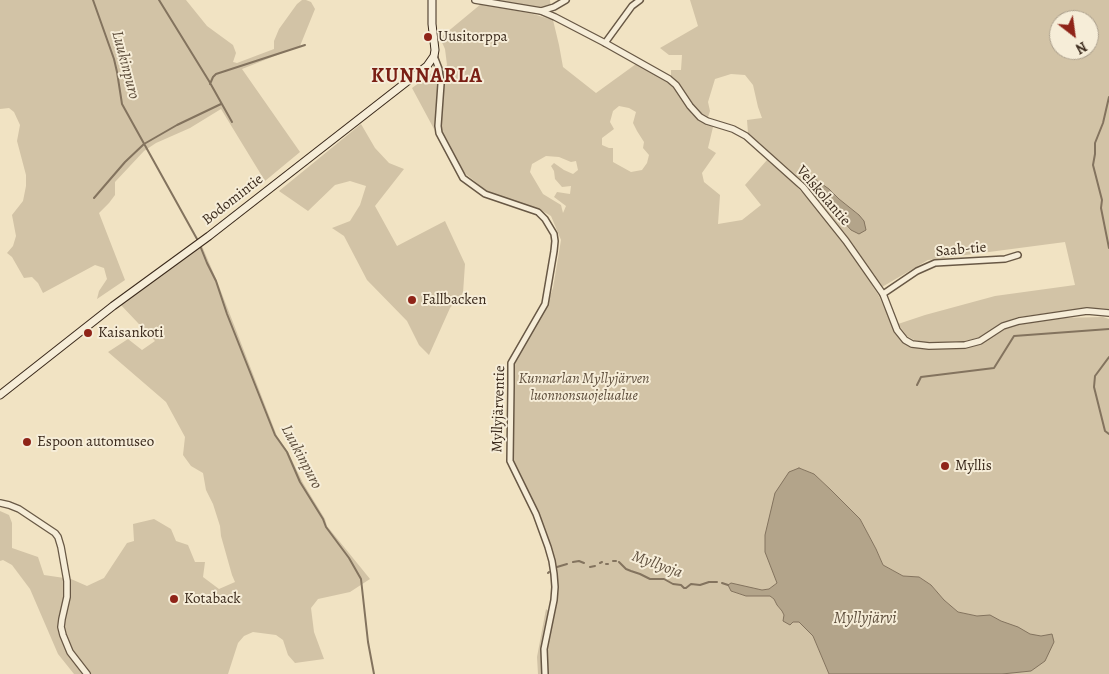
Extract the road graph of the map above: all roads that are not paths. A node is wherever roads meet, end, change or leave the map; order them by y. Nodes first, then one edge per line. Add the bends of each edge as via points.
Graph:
1 (432, 0) edge
2 (475, 0) edge
3 (566, 0) edge
4 (640, 0) edge
5 (541, 11) junction
6 (605, 43) junction
7 (434, 56) junction
8 (1018, 255) dead end
9 (883, 294) junction
10 (1109, 313) edge
11 (0, 395) edge
12 (0, 503) edge
13 (87, 674) edge
14 (545, 674) edge

1 - 7 main road
2 - 5 street, Velskolantie
3 - 5 street
4 - 6 street
5 - 6 street, Velskolantie
6 - 9 street, Velskolantie via 676,85 700,117 746,136 803,187
7 - 11 main road, Bodomintie via 423,70
7 - 14 street, Myllyjärventie via 441,84 439,133 463,178 485,194 538,212 554,234 545,304 511,363 510,386 510,462 539,521 554,574 554,600 544,650
8 - 9 street, Saab-tie via 1005,259 935,263
9 - 10 street, Velskolantie via 897,330 905,340 924,346 973,344 1019,321 1087,311
12 - 13 street via 19,509 58,537 67,581 61,627 70,652

